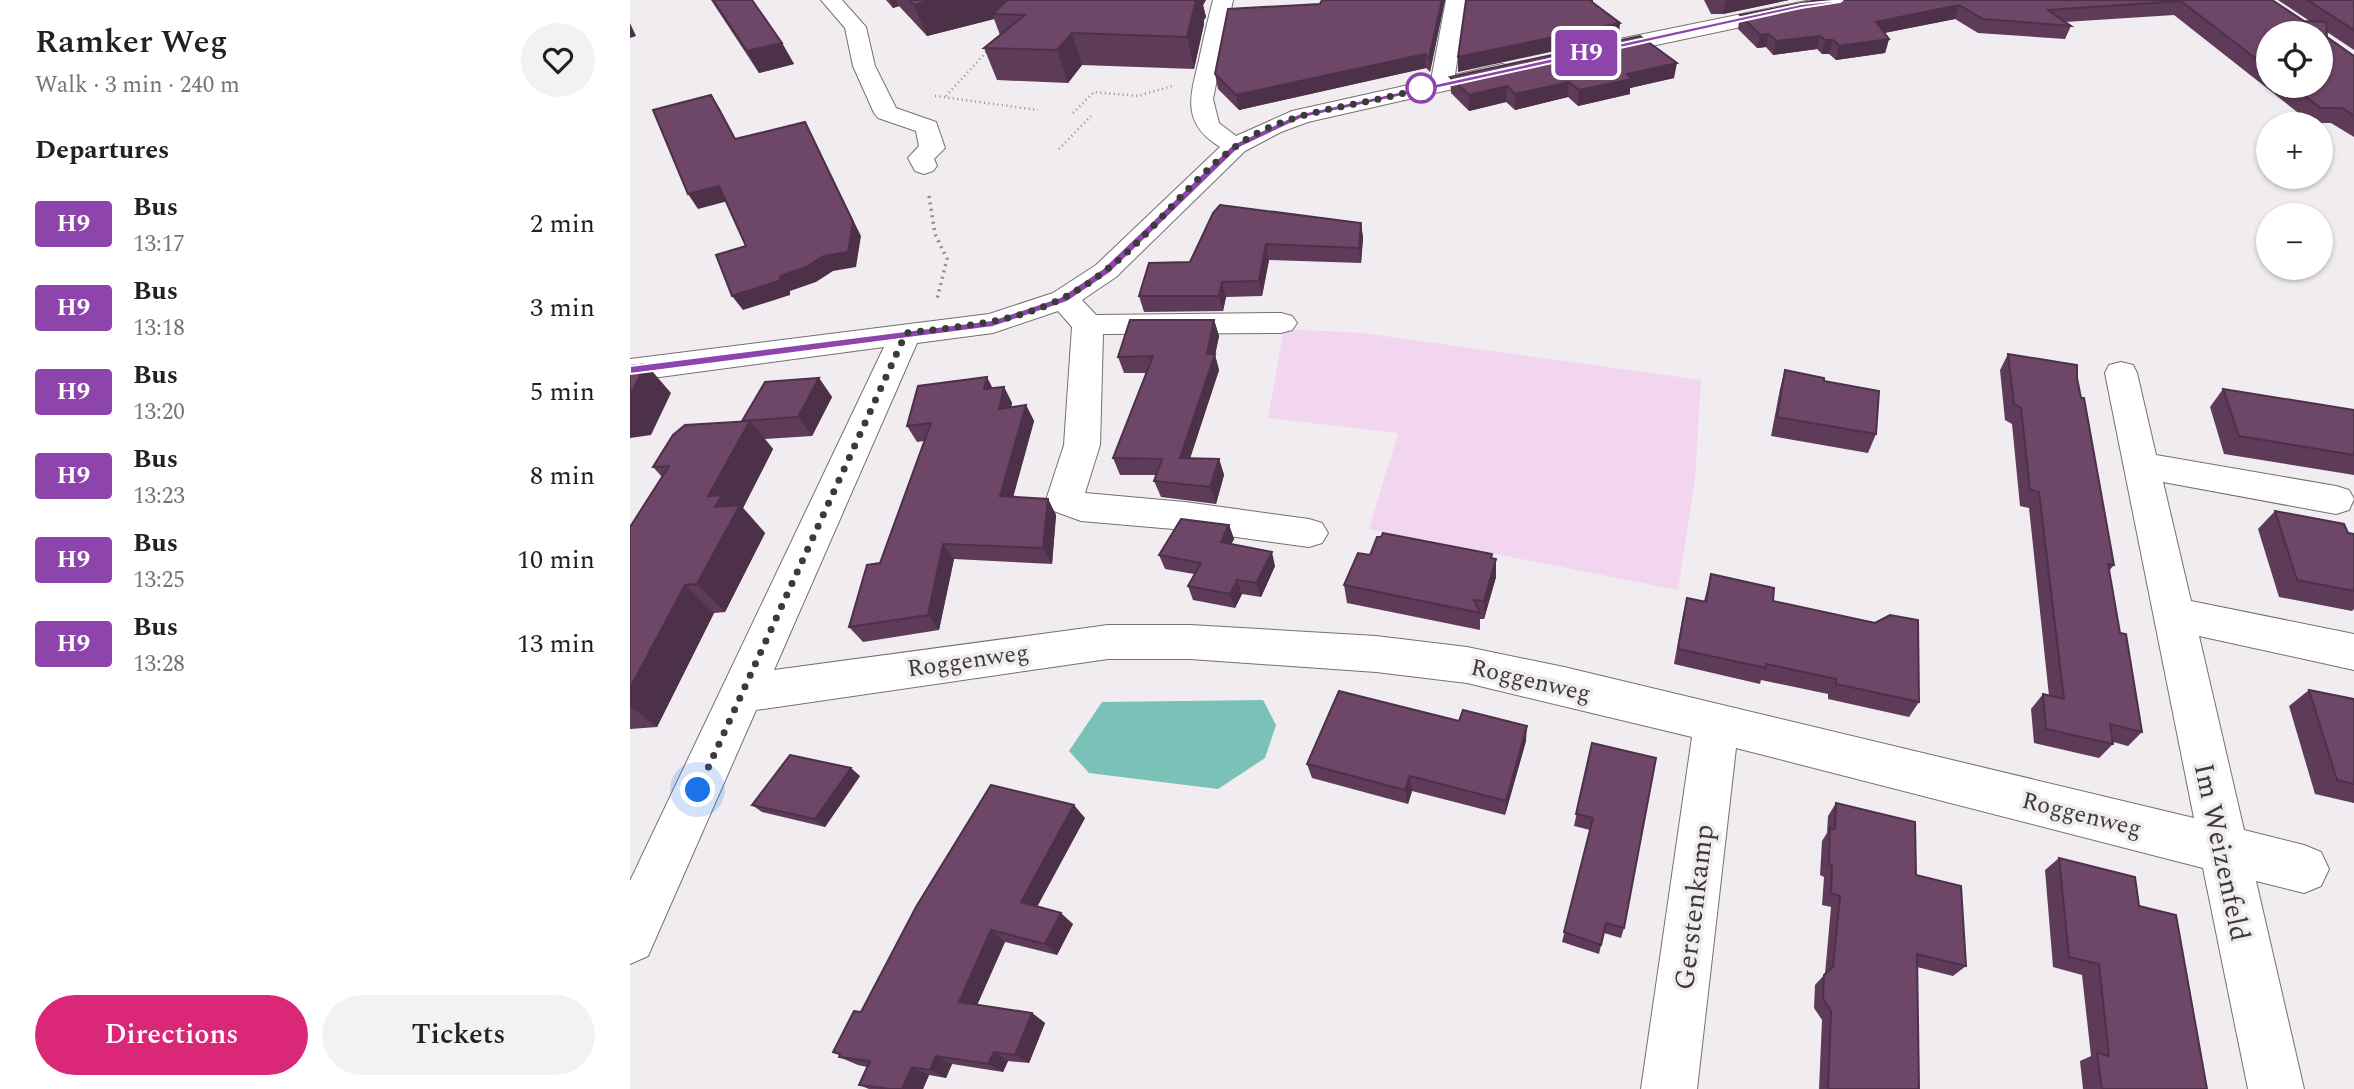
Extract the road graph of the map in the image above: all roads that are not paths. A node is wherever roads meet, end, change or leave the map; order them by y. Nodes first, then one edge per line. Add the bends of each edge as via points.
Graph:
1 (831, 0) edge
2 (1223, 0) edge
3 (1456, 0) edge
4 (1840, 0) edge
5 (1574, 55) edge
6 (1521, 67) edge
7 (1443, 84) junction
8 (1236, 146) junction
9 (924, 166) road end
10 (1064, 299) junction
11 (1281, 323) dead end
12 (1088, 325) junction
13 (918, 331) junction
14 (630, 370) edge
15 (2121, 373) dead end
16 (2141, 465) junction
17 (2336, 500) dead end
18 (1309, 533) dead end
19 (2172, 614) junction
20 (2354, 652) edge
21 (742, 693) junction
22 (1716, 725) junction
23 (2222, 848) junction
24 (2304, 869) dead end
25 (630, 938) edge
26 (1669, 1089) edge
27 (2276, 1089) edge

1 - 9 street via 855,27 864,66 886,113 927,127 932,148 922,158
2 - 8 street via 1200,99 1202,114 1214,134
3 - 7 street
4 - 5 street
6 - 7 street
7 - 8 street via 1301,116
8 - 10 street via 1106,271
10 - 12 street
10 - 13 street via 993,323
11 - 12 street
12 - 18 street via 1082,445 1064,500 1081,507
13 - 14 street
13 - 21 street
15 - 16 street, Im Weizenfeld
16 - 17 street
16 - 19 street, Im Weizenfeld
19 - 20 street
19 - 23 street, Im Weizenfeld
21 - 22 street, Roggenweg via 1108,642 1190,642 1467,665
21 - 25 street
22 - 23 street, Roggenweg
22 - 26 street, Gerstenkamp
23 - 24 street, Roggenweg
23 - 27 street, Im Weizenfeld

